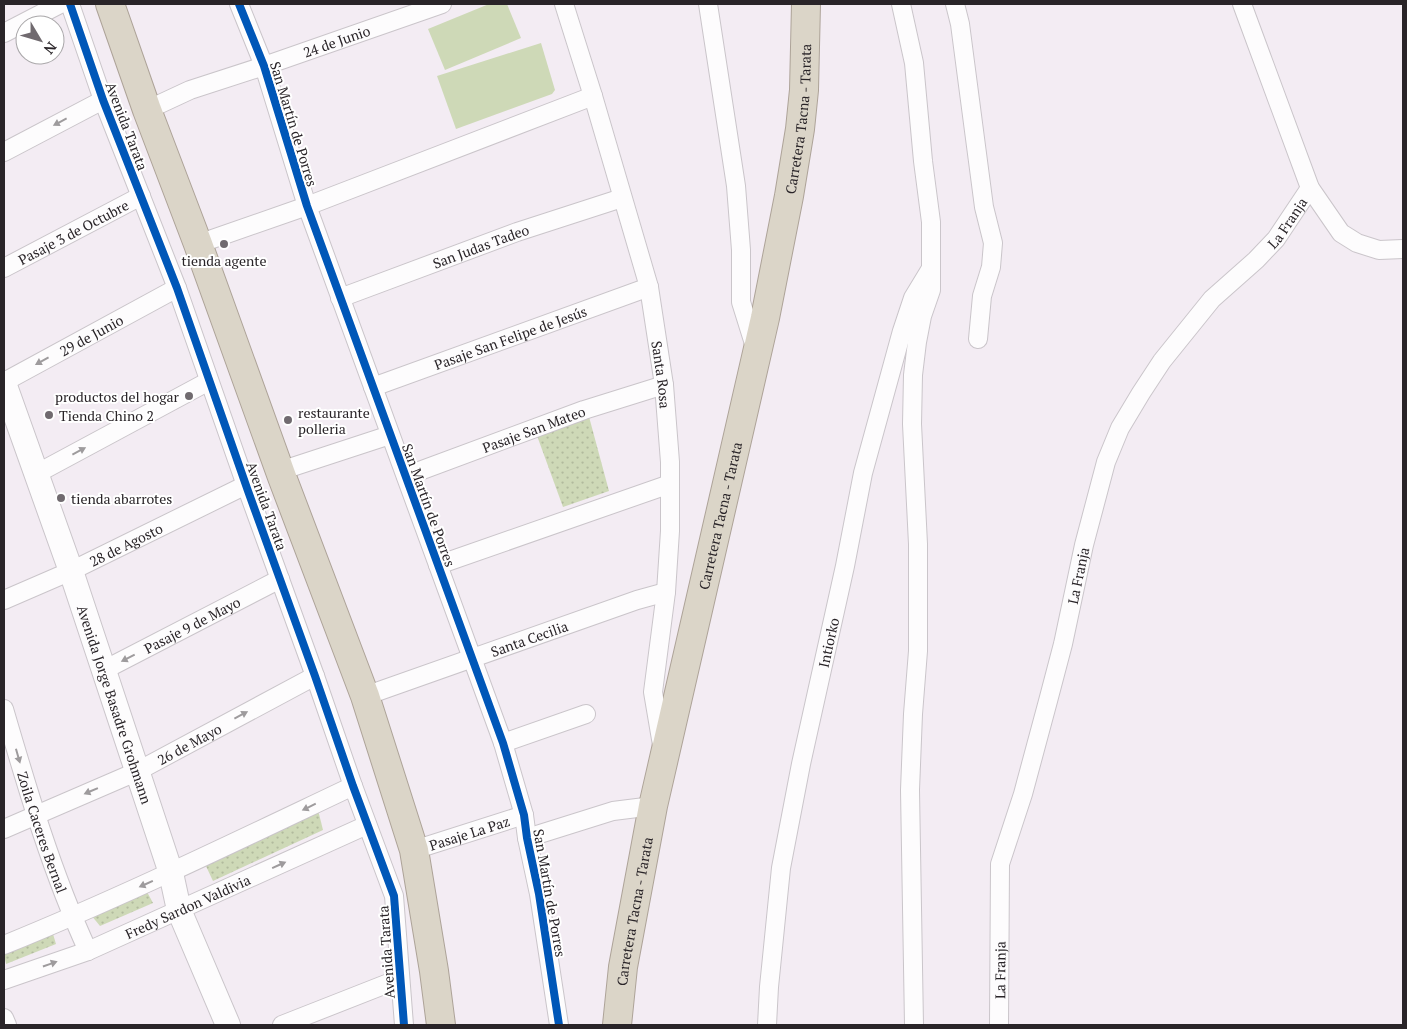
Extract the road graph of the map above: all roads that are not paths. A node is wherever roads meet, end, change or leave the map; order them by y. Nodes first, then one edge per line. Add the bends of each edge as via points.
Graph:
1 (60, 4) edge
2 (70, 4) edge
3 (110, 4) edge
4 (239, 4) edge
5 (442, 4) edge
6 (564, 4) edge
7 (708, 4) edge
8 (797, 4) edge
9 (806, 4) edge
10 (900, 4) edge
11 (955, 4) edge
12 (1242, 4) edge
13 (4, 33) edge
14 (806, 51) junction
15 (264, 66) junction
16 (593, 96) junction
17 (103, 100) junction
18 (147, 110) junction
19 (4, 152) edge
20 (1310, 188) junction
21 (141, 196) junction
22 (622, 198) junction
23 (307, 206) junction
24 (198, 244) junction
25 (1403, 249) edge
26 (4, 268) edge
27 (930, 270) junction
28 (649, 287) junction
29 (177, 288) junction
30 (340, 298) junction
31 (978, 339) dead end
32 (756, 350) junction
33 (209, 381) junction
34 (4, 382) edge
35 (664, 385) junction
36 (373, 387) junction
37 (390, 435) junction
38 (280, 471) junction
39 (36, 474) junction
40 (406, 476) junction
41 (670, 484) junction
42 (246, 485) junction
43 (438, 565) junction
44 (71, 571) junction
45 (280, 579) junction
46 (666, 592) junction
47 (4, 600) edge
48 (472, 658) junction
49 (104, 670) junction
50 (315, 676) junction
51 (366, 696) junction
52 (4, 709) edge
53 (586, 714) dead end
54 (503, 743) junction
55 (664, 755) junction
56 (136, 772) junction
57 (352, 786) junction
58 (652, 806) junction
59 (35, 815) junction
60 (524, 815) junction
61 (367, 825) junction
62 (4, 829) edge
63 (527, 838) junction
64 (414, 850) junction
65 (171, 873) junction
66 (420, 886) junction
67 (394, 896) junction
68 (179, 910) junction
69 (72, 917) junction
70 (4, 945) edge
71 (88, 951) junction
72 (399, 979) junction
73 (4, 980) edge
74 (4, 1018) edge
75 (8, 1025) edge
76 (228, 1025) edge
77 (282, 1025) edge
78 (404, 1025) edge
79 (441, 1025) edge
80 (559, 1025) edge
81 (617, 1025) edge
82 (767, 1025) edge
83 (914, 1025) edge
84 (998, 1025) edge

1 - 13 street
2 - 17 street, Avenida Tarata
3 - 18 highway, Avenida Tarata
4 - 15 street, San Martín de Porres
5 - 15 street, 24 de Junio
6 - 16 street, Santa Rosa
7 - 32 street via 736,186 741,302
8 - 14 street
9 - 14 highway, Carretera Tacna - Tarata
10 - 27 street via 914,63 931,222
11 - 31 street via 984,207 993,243 991,267 982,296
12 - 20 street
14 - 32 highway, Carretera Tacna - Tarata via 795,163
15 - 18 street, 24 de Junio via 190,90
15 - 23 street, San Martín de Porres
16 - 22 street, Santa Rosa
16 - 23 street
17 -> 19 street
17 - 21 street, Avenida Tarata
18 - 24 highway, Avenida Tarata
20 - 25 street via 1341,233 1357,243 1379,250
20 - 84 street, La Franja via 1276,239 1212,299 1162,361 1120,428 1106,462 1048,701 1000,864
21 - 26 street, Pasaje 3 de Octubre
21 - 29 street, Avenida Tarata
22 - 28 street, Santa Rosa
22 - 30 street, San Judas Tadeo via 517,232
23 - 24 street
23 - 30 street, San Martín de Porres
24 - 38 highway, Avenida Tarata
27 - 82 street, Intiorko via 913,298 902,331 863,473 781,868
27 - 83 street via 931,290 922,316 913,375 918,544 918,651 910,790
28 - 35 street, Santa Rosa
28 - 36 street, Pasaje San Felipe de Jesús
29 - 33 street, Avenida Tarata
29 -> 34 street, 29 de Junio
30 - 36 street, San Martín de Porres
32 - 55 highway, Carretera Tacna - Tarata
39 -> 33 street
33 - 42 street, Avenida Tarata
34 - 39 street, Avenida Jorge Basadre Grohmann
35 - 40 street, Pasaje San Mateo via 584,410
35 - 41 street, Santa Rosa
36 - 37 street, San Martín de Porres
37 - 38 street
37 - 40 street, San Martín de Porres
38 - 51 highway, Avenida Tarata
39 - 44 street, Avenida Jorge Basadre Grohmann
40 - 43 street, San Martín de Porres
41 - 43 street
41 - 46 street, Santa Rosa
42 - 44 street, 28 de Agosto
42 - 45 street, Avenida Tarata
43 - 48 street, San Martín de Porres
44 - 47 street, 28 de Agosto
44 - 49 street, Avenida Jorge Basadre Grohmann
45 -> 49 street, Pasaje 9 de Mayo
45 - 50 street, Avenida Tarata
46 - 48 street, Santa Cecilia
46 - 55 street, Santa Rosa via 653,692
48 - 51 street, Santa Cecilia
48 - 54 street, San Martín de Porres
49 - 56 street, Avenida Jorge Basadre Grohmann
56 -> 50 street, 26 de Mayo
50 - 57 street, Avenida Tarata
51 - 64 highway, Avenida Tarata
52 -> 59 street, Zoila Caceres Bernal
53 - 54 street
54 - 60 street, San Martín de Porres
55 - 58 highway, Carretera Tacna - Tarata
56 -> 59 street, 26 de Mayo
56 - 65 street, Avenida Jorge Basadre Grohmann
57 - 61 street, Avenida Tarata
57 -> 65 street
58 - 63 street via 613,811
58 - 81 highway, Carretera Tacna - Tarata via 623,967
59 - 62 street, 26 de Mayo
59 - 69 street, Zoila Caceres Bernal
60 - 63 street, San Martín de Porres
60 - 64 street, Pasaje La Paz
61 - 67 street, Avenida Tarata
68 -> 61 street, Fredy Sardon Valdivia
63 - 80 street, San Martín de Porres
64 - 66 highway, Avenida Tarata
65 - 68 street, Avenida Jorge Basadre Grohmann
65 -> 69 street
66 - 67 street
66 - 79 highway, Avenida Tarata
67 - 72 street, Avenida Tarata
68 - 71 street, Fredy Sardon Valdivia
68 - 76 street, Avenida Jorge Basadre Grohmann
69 - 70 street
69 - 71 street, Zoila Caceres Bernal
73 -> 71 street, Fredy Sardon Valdivia
72 - 77 street
72 - 78 street, Avenida Tarata
74 - 75 street

